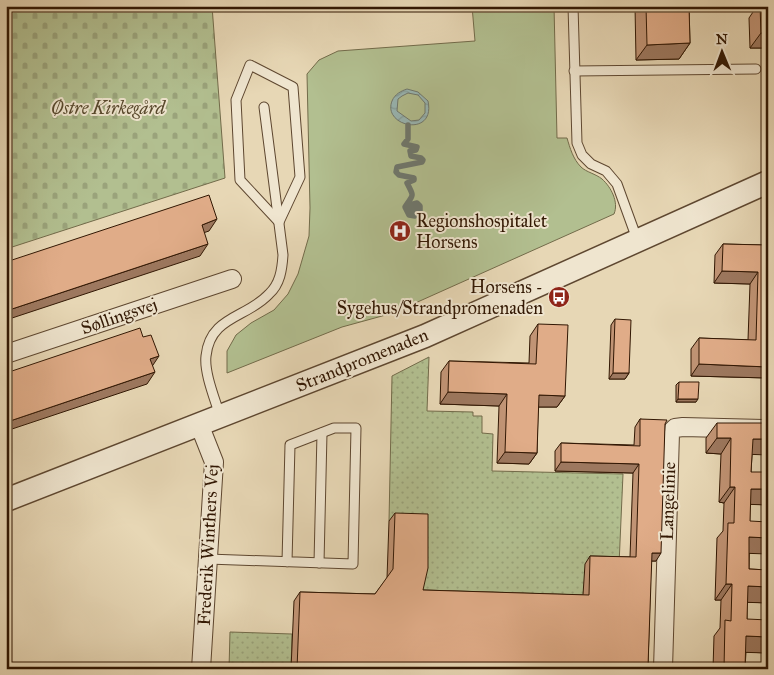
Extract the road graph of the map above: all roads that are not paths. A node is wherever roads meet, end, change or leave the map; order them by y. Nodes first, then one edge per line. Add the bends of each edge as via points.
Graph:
1 (573, 6) edge
2 (756, 69) dead end
3 (574, 71) junction
4 (264, 107) dead end
5 (768, 182) edge
6 (279, 222) junction
7 (637, 239) junction
8 (232, 279) dead end
9 (6, 354) edge
10 (220, 416) junction
11 (198, 424) junction
12 (768, 429) edge
13 (322, 433) junction
14 (6, 500) edge
15 (208, 559) junction
16 (287, 562) junction
17 (319, 563) junction
18 (202, 669) edge
19 (663, 669) edge

1 - 3 lane
2 - 3 lane
3 - 7 lane via 576,143 582,155 606,171 617,184
4 - 6 lane
5 - 7 street, Strandpromenaden
6 - 6 lane via 300,177 293,88 250,65 236,100 240,180
6 - 10 lane via 283,255 278,283 258,303 225,321 208,343 207,371
7 - 10 street, Strandpromenaden via 426,336
8 - 9 street, Søllingsvej
10 - 11 street, Strandpromenaden
11 - 14 street, Strandpromenaden
11 - 15 street, Frederik Winthers Vej via 214,462
12 - 19 street, Langelinie via 683,427 670,433
13 - 16 lane via 290,445
13 - 17 lane
13 - 17 lane via 334,428 356,428 353,564
15 - 16 lane
15 - 18 street, Frederik Winthers Vej
16 - 17 lane

